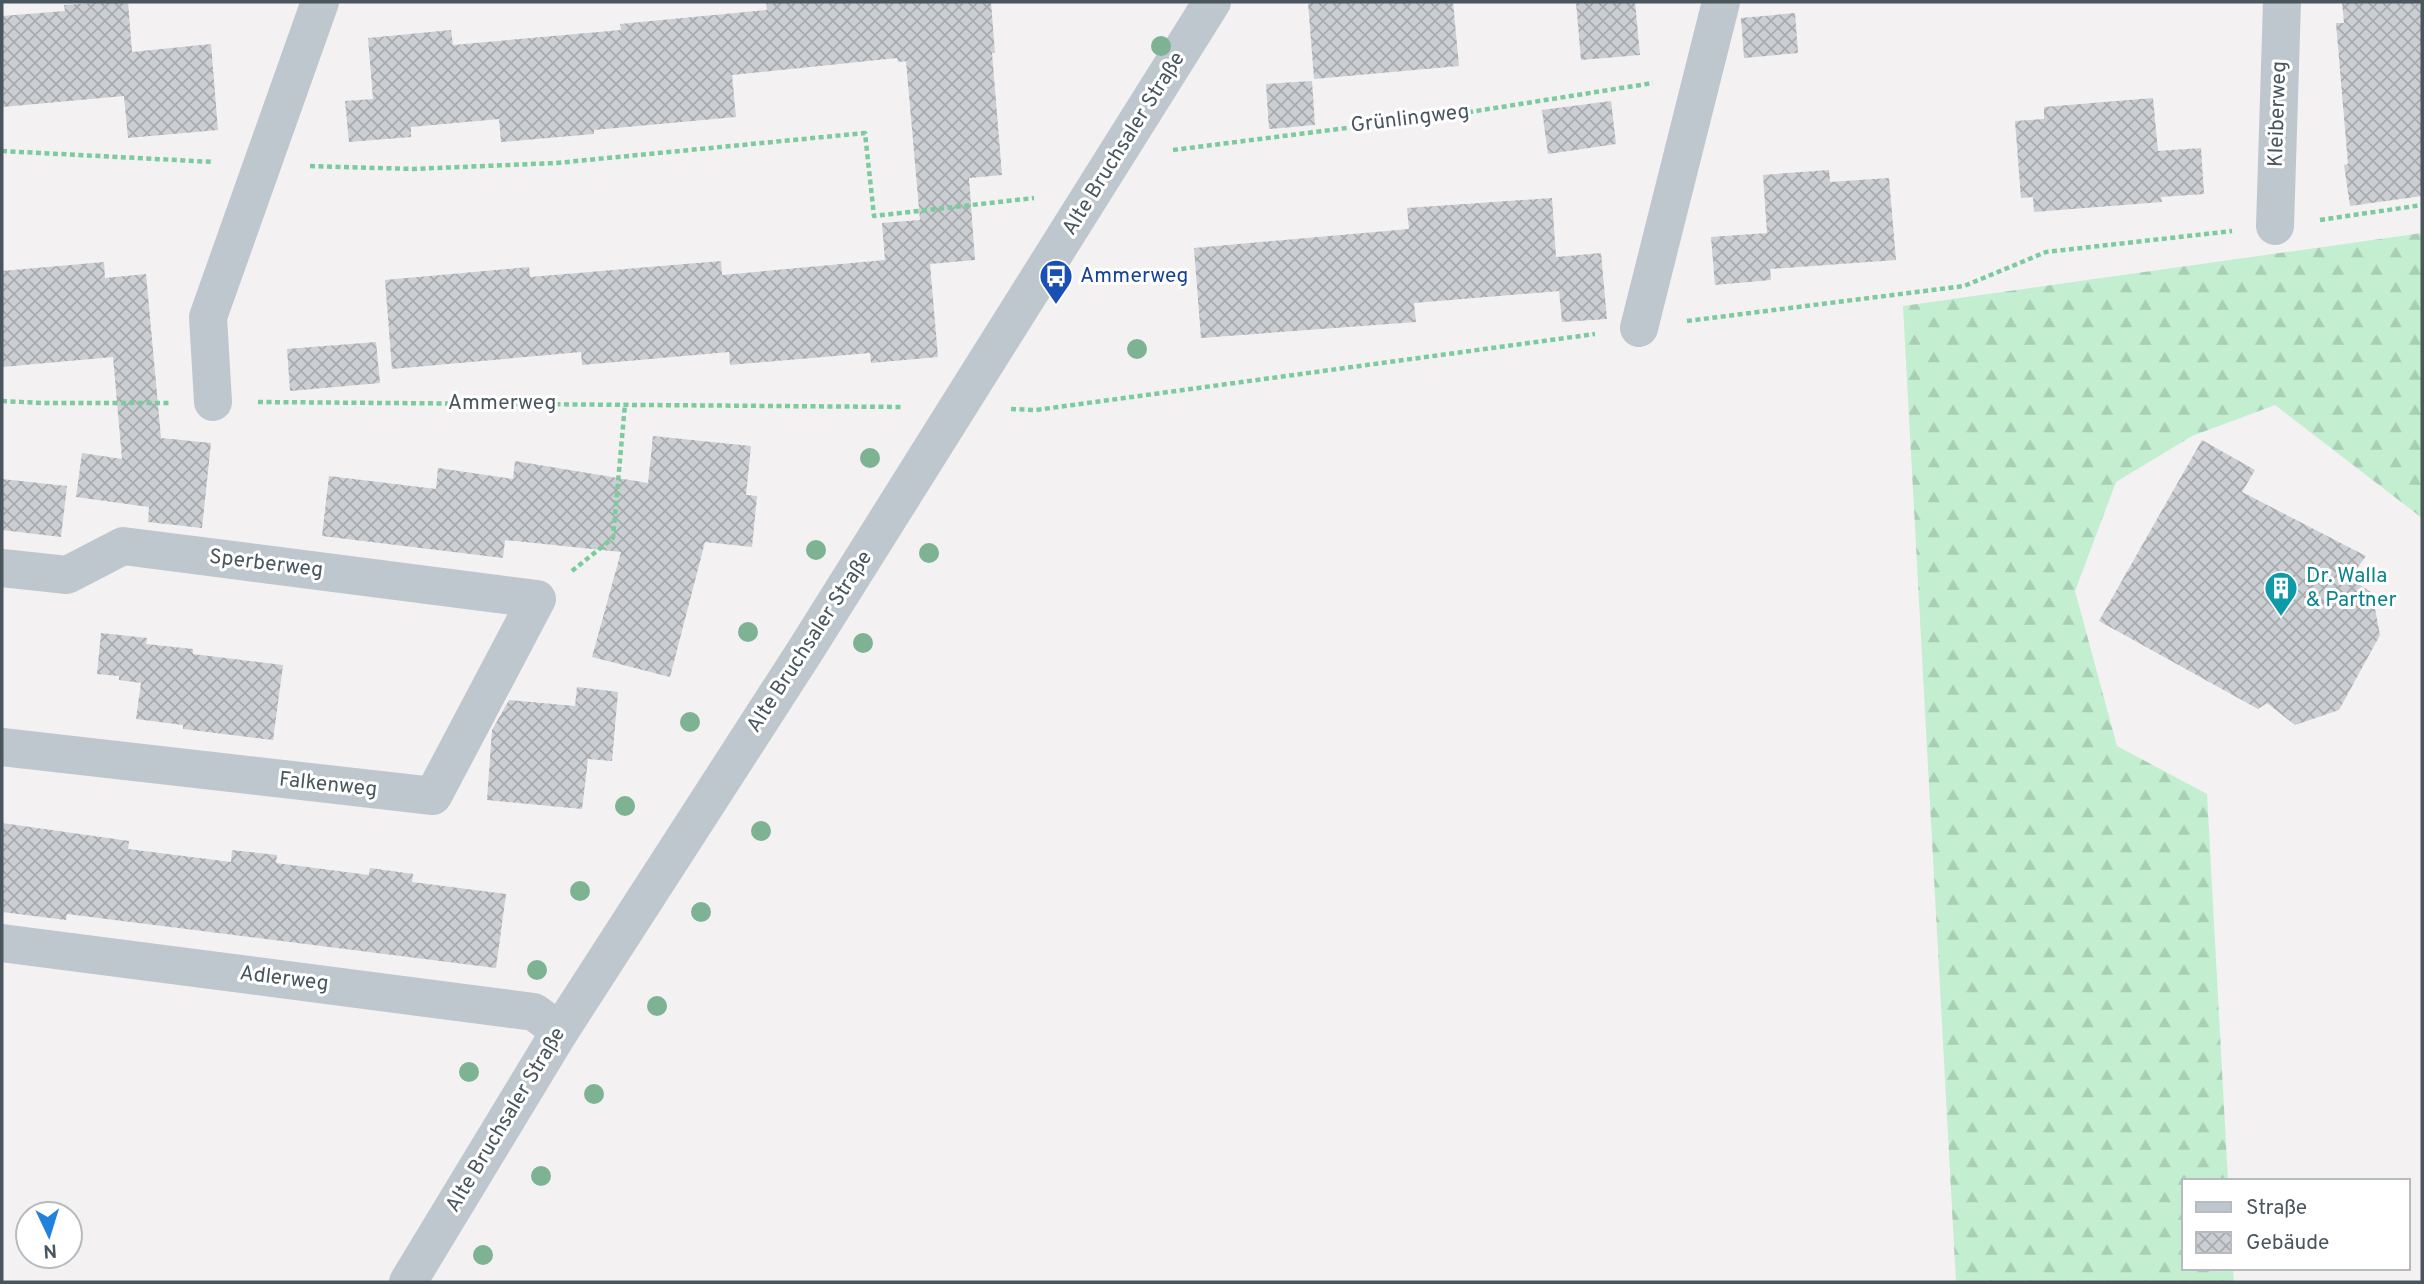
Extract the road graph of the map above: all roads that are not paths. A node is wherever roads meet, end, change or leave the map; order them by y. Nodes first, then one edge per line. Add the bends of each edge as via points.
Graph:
1 (320, 2) edge
2 (1212, 2) edge
3 (1721, 2) edge
4 (2282, 2) edge
5 (2275, 226) dead end
6 (1639, 328) dead end
7 (213, 402) road end
8 (2, 568) edge
9 (537, 600) joint
10 (2, 747) edge
11 (2, 943) edge
12 (560, 1031) junction
13 (408, 1282) edge

1 - 7 street via 208,317
2 - 12 street, Alte Bruchsaler Straße via 959,408
3 - 6 street
4 - 5 street, Kleiberweg
8 - 9 street, Sperberweg via 67,575 123,546
9 - 10 street, Falkenweg via 433,796
11 - 12 street, Adlerweg via 534,1012
12 - 13 street, Alte Bruchsaler Straße

